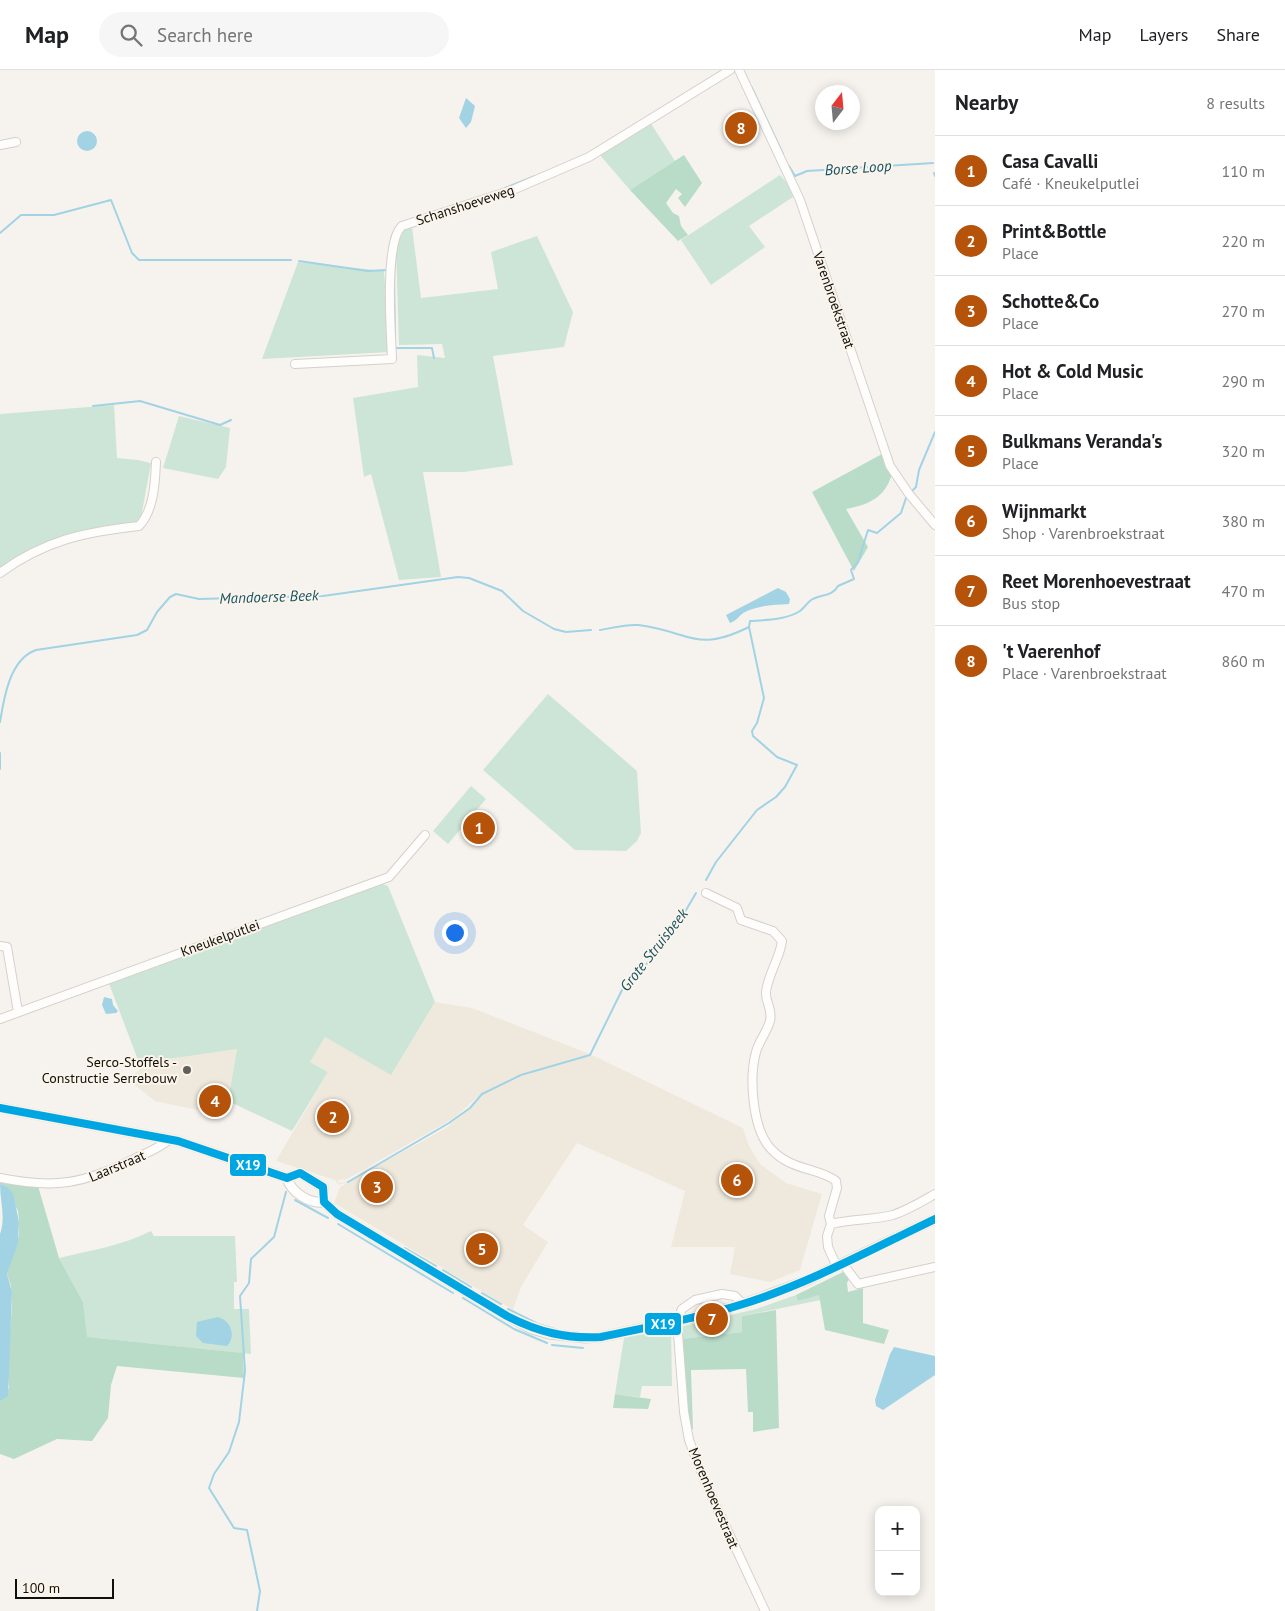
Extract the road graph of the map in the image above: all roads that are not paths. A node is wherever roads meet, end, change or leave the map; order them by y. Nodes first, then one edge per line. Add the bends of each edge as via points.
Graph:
1 (730, 70) edge
2 (739, 70) edge
3 (16, 142) dead end
4 (0, 145) edge
5 (295, 364) dead end
6 (156, 462) dead end
7 (935, 526) edge
8 (0, 573) edge
9 (425, 835) dead end
10 (706, 893) dead end
11 (0, 946) edge
12 (18, 1012) junction
13 (0, 1019) edge
14 (0, 1108) edge
15 (170, 1139) junction
16 (0, 1178) edge
17 (287, 1178) junction
18 (935, 1194) edge
19 (324, 1202) junction
20 (935, 1219) edge
21 (831, 1224) junction
22 (840, 1266) junction
23 (935, 1267) edge
24 (743, 1304) junction
25 (677, 1321) junction
26 (765, 1611) edge

1 - 5 street, Schanshoeveweg via 589,157 515,189 402,226 392,248 392,359
2 - 7 street, Varenbroekstraat via 800,200 890,466
3 - 4 street
6 - 8 street via 149,509 139,526 67,538 32,551
9 - 12 street, Kneukelputlei via 389,877
10 - 21 street via 737,908 741,920 773,931 782,941 766,993 772,1011 770,1023 756,1049 753,1063 757,1118 763,1138 771,1150 785,1161 836,1181 837,1188 828,1216
11 - 12 street via 7,947
12 - 13 street, Kneukelputlei
14 - 15 street
15 - 16 street, Laarstraat via 106,1173 90,1178 48,1185
15 - 17 street
17 - 19 street via 294,1191 316,1203
17 - 19 street via 300,1173 317,1182 323,1187
18 - 21 street via 891,1215
19 - 25 street via 337,1214 532,1329 563,1337 585,1338
20 - 22 street
21 - 22 street via 828,1247
22 - 23 street via 858,1284
22 - 24 street
24 - 25 street
24 - 25 street via 736,1296 722,1294 694,1300 682,1309
25 - 26 street, Morenhoevestraat via 689,1440

